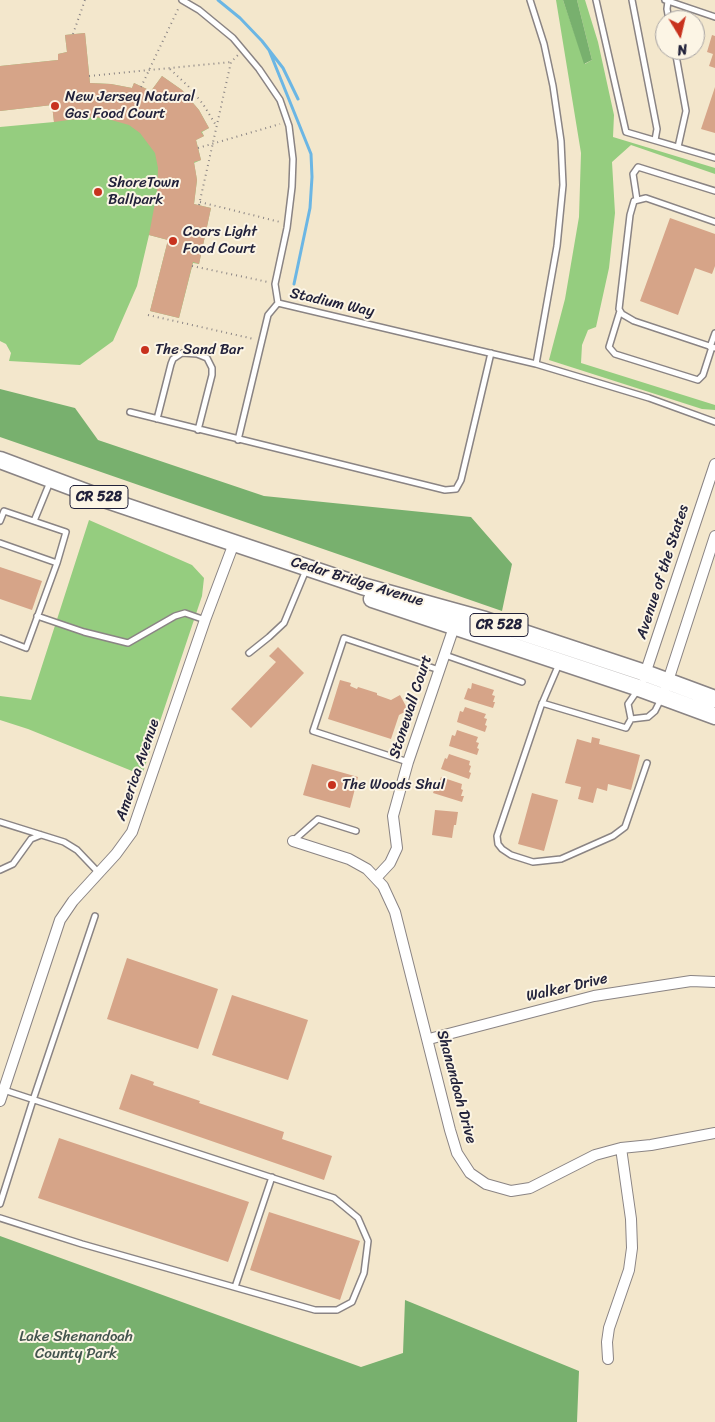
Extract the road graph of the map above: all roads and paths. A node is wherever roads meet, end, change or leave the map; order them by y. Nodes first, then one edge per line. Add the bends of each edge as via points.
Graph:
1 (85, 0) edge
2 (182, 0) edge
3 (530, 0) edge
4 (596, 0) edge
5 (632, 0) edge
6 (666, 0) edge
7 (715, 17) edge
8 (73, 34) dead end
9 (677, 60) edge
10 (168, 68) junction
11 (149, 70) junction
12 (89, 76) dead end
13 (141, 87) dead end
14 (287, 122) junction
15 (217, 127) junction
16 (655, 140) junction
17 (213, 143) junction
18 (678, 147) junction
19 (198, 148) dead end
20 (715, 158) edge
21 (715, 191) edge
22 (637, 200) junction
23 (715, 222) edge
24 (287, 224) junction
25 (192, 266) dead end
26 (275, 284) junction
27 (278, 303) junction
28 (620, 311) junction
29 (148, 315) dead end
30 (715, 333) edge
31 (261, 340) junction
32 (712, 347) edge
33 (491, 353) junction
34 (536, 364) junction
35 (130, 412) dead end
36 (157, 419) junction
37 (715, 422) edge
38 (198, 430) junction
39 (238, 440) junction
40 (0, 460) edge
41 (715, 464) edge
42 (51, 479) junction
43 (0, 521) edge
44 (34, 521) junction
45 (715, 536) edge
46 (0, 543) edge
47 (234, 544) junction
48 (57, 563) junction
49 (711, 563) edge
50 (307, 568) junction
51 (329, 575) junction
52 (37, 616) junction
53 (205, 620) junction
54 (454, 627) junction
55 (0, 638) edge
56 (249, 652) dead end
57 (444, 654) junction
58 (560, 662) junction
59 (439, 670) junction
60 (642, 681) junction
61 (522, 682) dead end
62 (665, 689) junction
63 (715, 699) edge
64 (542, 703) junction
65 (715, 716) edge
66 (631, 719) junction
67 (408, 762) junction
68 (647, 763) dead end
69 (0, 822) edge
70 (356, 831) dead end
71 (41, 834) junction
72 (293, 841) joint
73 (0, 870) edge
74 (98, 872) junction
75 (376, 878) junction
76 (95, 916) dead end
77 (715, 982) edge
78 (428, 1039) junction
79 (4, 1090) junction
80 (33, 1100) junction
81 (0, 1101) edge
82 (715, 1133) edge
83 (621, 1148) junction
84 (272, 1177) junction
85 (0, 1204) edge
86 (0, 1218) edge
87 (235, 1287) junction
88 (608, 1359) dead end

1 - 8 path
2 - 11 path
2 - 14 lane, Stadium Way via 233,38 280,100
3 - 34 lane via 553,86 563,185 557,246
4 - 16 lane via 626,132
5 - 16 lane via 657,129
6 - 7 lane
9 - 18 lane via 686,111
10 - 11 path
10 - 15 path via 203,104
10 - 15 path via 231,62
11 - 12 path
11 - 13 path
14 - 17 path
14 - 24 lane, Stadium Way via 292,187
15 - 17 path
16 - 18 lane
17 - 19 path
17 - 24 path via 199,204
18 - 20 lane
21 - 22 lane via 638,166 633,174
22 - 23 lane via 646,198
22 - 28 lane via 632,204 630,215
24 - 26 lane, Stadium Way
25 - 26 path
26 - 27 lane, Stadium Way
27 - 31 lane via 268,315
27 - 33 lane, Stadium Way
28 - 32 lane via 634,321
28 - 32 lane via 609,347 615,354 698,380
29 - 31 path
30 - 32 lane
31 - 39 lane
33 - 34 lane, Stadium Way
33 - 39 lane via 461,480 456,488 445,490
34 - 37 lane, Stadium Way via 650,398
35 - 36 lane
36 - 38 lane
36 - 38 lane via 173,359 182,353 192,352 207,358 212,368
38 - 39 lane
40 - 42 main road, Cedar Bridge Avenue / CR 528
41 - 60 street, Avenue of the States
42 - 44 lane
42 - 47 main road, Cedar Bridge Avenue / CR 528
43 - 44 lane via 4,511
44 - 48 lane via 66,532
45 - 49 street
46 - 48 lane
47 - 50 main road, Cedar Bridge Avenue / CR 528
47 - 53 street, America Avenue
48 - 52 lane
49 - 62 street
50 - 51 main road, Cedar Bridge Avenue / CR 528
50 - 56 lane via 284,623
51 - 54 main road via 360,595
51 - 60 main road, Cedar Bridge Avenue / CR 528 via 485,620
52 - 53 lane via 128,643 185,612
52 - 55 lane via 26,648
53 - 74 street, America Avenue via 132,832
54 - 57 street, Stonewall Court
54 - 58 main road
57 - 59 street, Stonewall Court
57 - 61 lane
58 - 60 main road
58 - 64 lane
59 - 67 street, Stonewall Court
59 - 67 lane via 344,638 313,731
60 - 62 main road
60 - 66 lane via 628,704
62 - 63 main road
62 - 65 main road
62 - 66 lane via 655,711 648,717
64 - 66 lane via 626,728
64 - 68 lane via 497,836 498,844 511,855 533,862 561,859 613,836 625,827
67 - 75 street, Stonewall Court via 393,816 397,848 390,863
69 - 71 lane
70 - 72 lane via 318,819
71 - 73 lane via 31,839 13,864
71 - 74 lane via 77,850
72 - 75 street, Shanandoah Drive via 349,859
74 - 79 street, America Avenue via 60,920
75 - 78 street, Shanandoah Drive via 395,912
76 - 80 lane
77 - 78 street, Walker Drive via 691,981 594,996
78 - 83 street, Shanandoah Drive via 457,1153 470,1173 486,1184 511,1191 530,1188 595,1156
79 - 80 lane
79 - 81 street, America Avenue
80 - 84 lane
80 - 85 lane
82 - 83 street, Shanandoah Drive
83 - 88 street via 632,1248 629,1270 609,1328
84 - 87 lane
84 - 87 lane via 334,1198 358,1218 368,1241 364,1273 352,1302 337,1310 315,1310
86 - 87 lane

